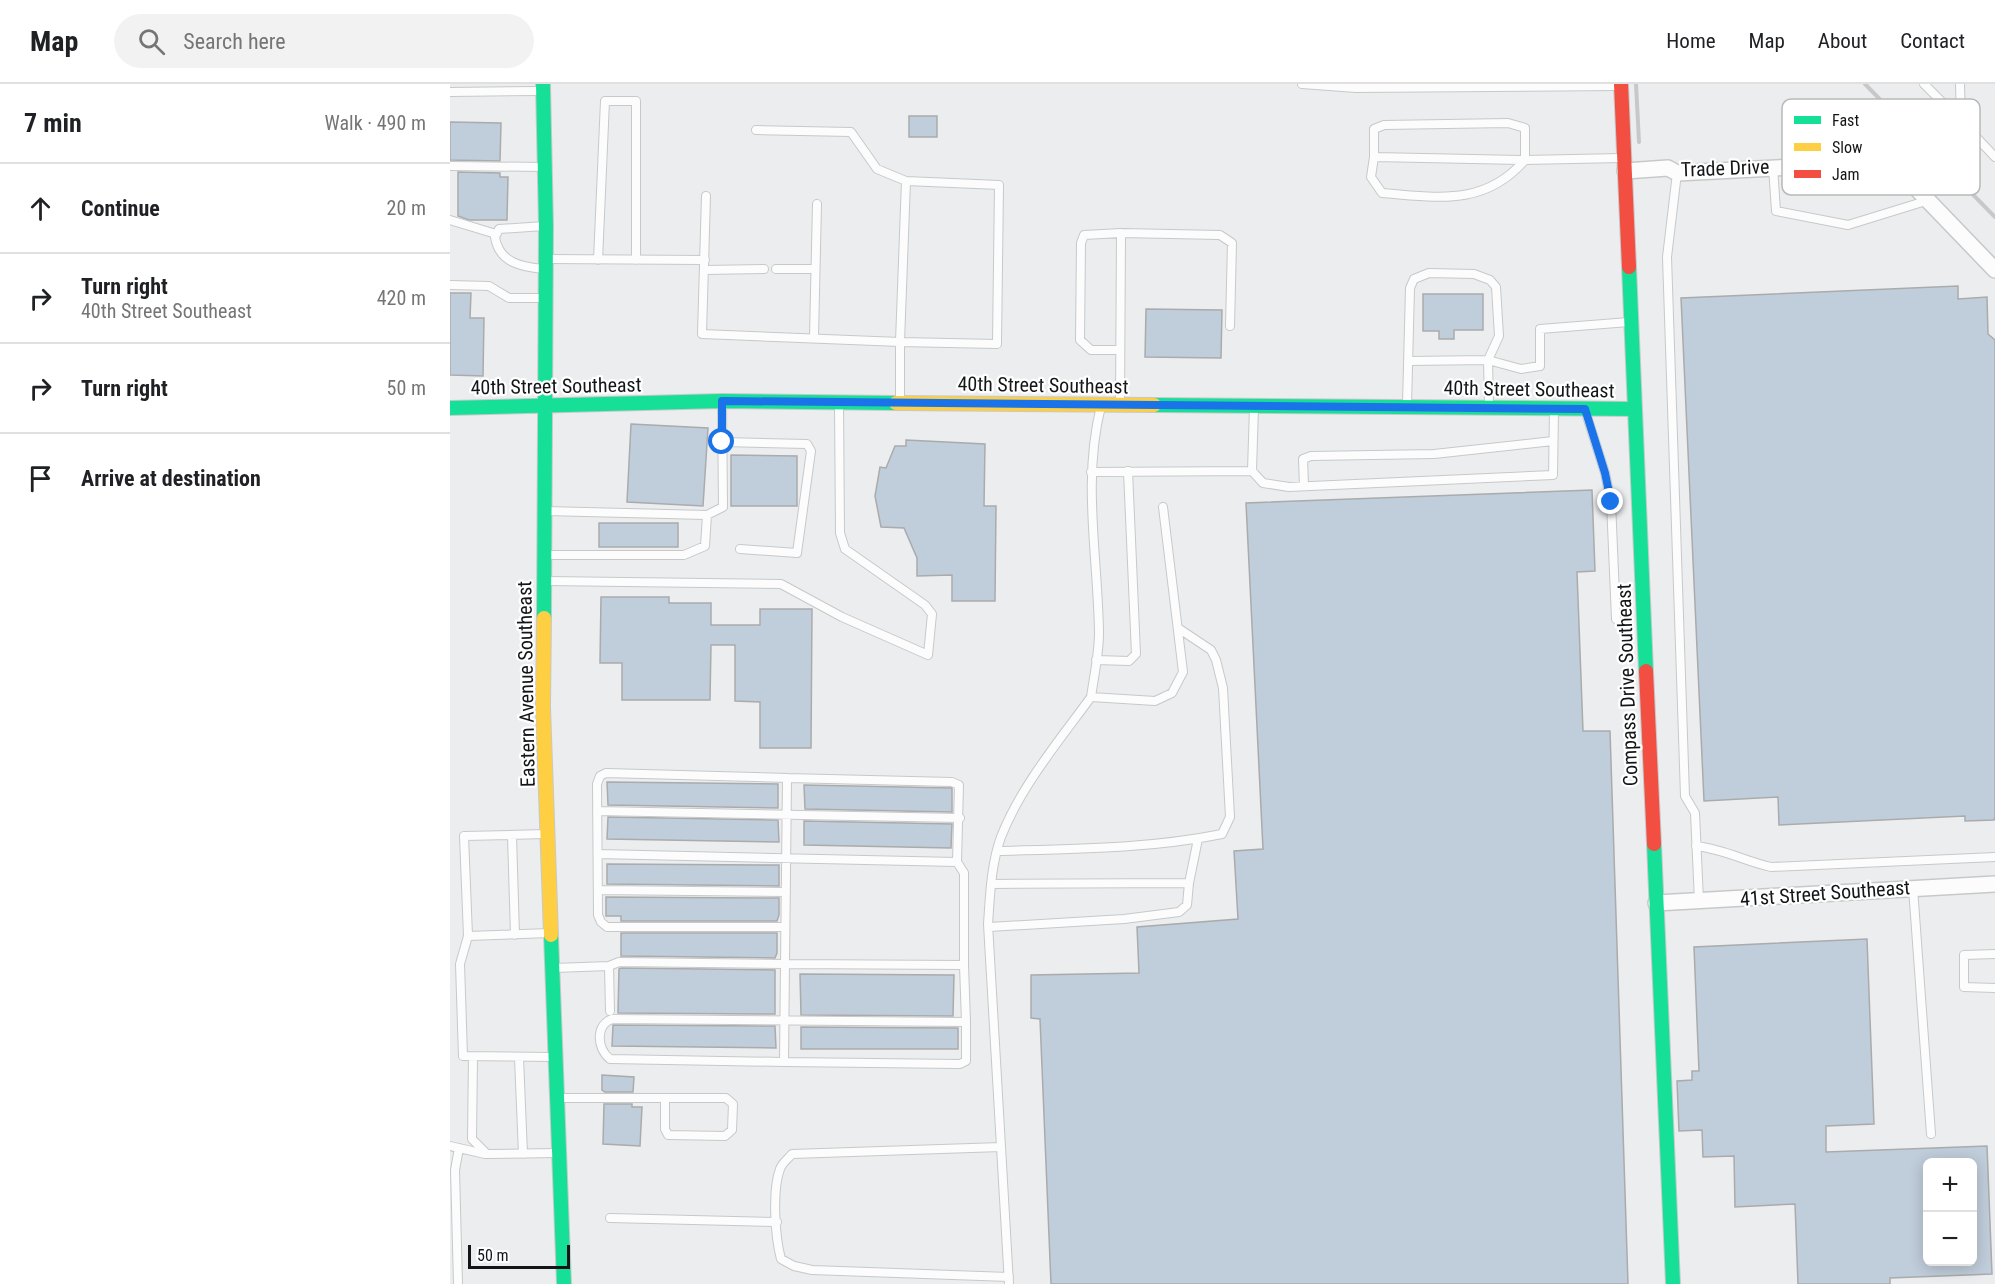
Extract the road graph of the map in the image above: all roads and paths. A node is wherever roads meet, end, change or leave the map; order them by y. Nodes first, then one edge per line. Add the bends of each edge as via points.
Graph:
1 (1302, 84) edge
2 (1924, 84) edge
3 (1960, 84) edge
4 (1621, 85) edge
5 (543, 88) edge
6 (450, 92) edge
7 (1939, 99) edge
8 (1960, 99) edge
9 (756, 130) dead end
10 (1980, 141) edge
11 (1995, 157) edge
12 (1374, 158) junction
13 (1525, 160) junction
14 (1624, 164) junction
15 (450, 166) edge
16 (1773, 166) junction
17 (1782, 166) edge
18 (545, 167) junction
19 (1677, 173) junction
20 (906, 181) junction
21 (1924, 195) edge
22 (706, 196) dead end
23 (1929, 200) junction
24 (817, 204) dead end
25 (450, 220) edge
26 (546, 226) junction
27 (1121, 233) junction
28 (496, 234) junction
29 (598, 260) junction
30 (636, 260) junction
31 (705, 260) junction
32 (545, 264) junction
33 (764, 269) dead end
34 (776, 269) dead end
35 (815, 269) junction
36 (705, 270) junction
37 (1995, 270) edge
38 (450, 285) edge
39 (545, 298) junction
40 (1632, 322) junction
41 (1230, 326) dead end
42 (814, 337) junction
43 (900, 342) junction
44 (1120, 350) junction
45 (1488, 360) junction
46 (1408, 361) junction
47 (722, 401) junction
48 (839, 402) junction
49 (900, 403) junction
50 (1102, 405) junction
51 (1120, 405) junction
52 (1254, 406) junction
53 (544, 407) junction
54 (1407, 407) junction
55 (450, 408) edge
56 (1489, 408) junction
57 (1554, 408) junction
58 (1585, 409) junction
59 (1635, 410) junction
60 (1553, 441) junction
61 (722, 442) junction
62 (1128, 471) junction
63 (1252, 471) junction
64 (1091, 472) junction
65 (1304, 486) junction
66 (1163, 507) dead end
67 (544, 511) junction
68 (707, 515) junction
69 (740, 549) dead end
70 (544, 555) junction
71 (544, 580) junction
72 (1616, 619) dead end
73 (1178, 628) junction
74 (1096, 660) junction
75 (1091, 697) junction
76 (787, 778) junction
77 (597, 811) junction
78 (786, 815) junction
79 (960, 818) junction
80 (548, 834) junction
81 (512, 836) junction
82 (1198, 839) junction
83 (1696, 846) junction
84 (998, 851) junction
85 (597, 854) junction
86 (786, 857) junction
87 (1995, 857) edge
88 (957, 862) junction
89 (1189, 883) junction
90 (991, 884) junction
91 (1995, 884) edge
92 (1913, 888) junction
93 (598, 890) junction
94 (786, 892) junction
95 (1699, 901) junction
96 (1656, 903) junction
97 (785, 927) junction
98 (989, 927) junction
99 (551, 933) junction
100 (515, 935) junction
101 (468, 936) junction
102 (1995, 954) edge
103 (785, 964) junction
104 (964, 965) junction
105 (609, 966) junction
106 (552, 968) junction
107 (1995, 988) edge
108 (610, 1011) dead end
109 (784, 1021) junction
110 (966, 1022) junction
111 (473, 1057) junction
112 (556, 1057) junction
113 (519, 1058) junction
114 (784, 1062) junction
115 (558, 1098) junction
116 (665, 1098) junction
117 (1931, 1134) dead end
118 (450, 1146) edge
119 (1001, 1147) junction
120 (459, 1148) junction
121 (559, 1153) junction
122 (487, 1154) junction
123 (523, 1154) junction
124 (610, 1218) dead end
125 (777, 1222) junction
126 (1009, 1281) edge
127 (458, 1284) edge
128 (564, 1284) edge
129 (1673, 1284) edge

1 - 4 lane via 1356,88
2 - 7 lane
3 - 8 lane
4 - 14 street, Compass Drive Southeast
5 - 6 lane
5 - 18 street, Eastern Avenue Southeast
9 - 20 lane via 851,132 876,169
10 - 11 lane
12 - 13 lane
12 - 13 lane via 1371,177 1382,193 1453,199 1489,189 1514,173
12 - 13 lane via 1374,129 1384,125 1508,123 1525,128
13 - 14 lane
14 - 19 street, Trade Drive via 1668,168
14 - 40 street, Compass Drive Southeast
15 - 18 lane
16 - 17 street, Trade Drive
16 - 19 street, Trade Drive
16 - 23 lane via 1776,211 1848,225
18 - 26 street, Eastern Avenue Southeast
19 - 83 lane via 1667,269 1685,796 1695,813
20 - 43 lane
20 - 43 lane via 999,185 997,344
21 - 23 street, Trade Drive
22 - 31 lane
23 - 37 street, Trade Drive
24 - 35 lane
25 - 28 lane
26 - 28 lane via 507,227
26 - 32 street, Eastern Avenue Southeast
27 - 41 lane via 1220,235 1232,243
27 - 44 lane
27 - 44 lane via 1084,235 1080,340 1091,350
28 - 32 lane via 496,246 519,266
29 - 30 lane
29 - 30 lane via 605,101 636,101
29 - 32 lane
30 - 31 lane
31 - 36 lane
32 - 39 street, Eastern Avenue Southeast
33 - 36 lane
34 - 35 lane
35 - 42 lane
36 - 42 lane via 702,334
38 - 39 lane via 489,286 509,298
39 - 53 street, Eastern Avenue Southeast
40 - 45 lane via 1540,329 1540,366 1521,369
40 - 59 street, Compass Drive Southeast
42 - 43 lane
43 - 49 lane
44 - 51 lane
45 - 46 lane
45 - 46 lane via 1499,336 1497,287 1474,274 1429,273 1414,279 1410,288
45 - 56 lane
46 - 54 lane
47 - 48 street, 40th Street Southeast
47 - 53 street, 40th Street Southeast
47 - 61 lane
48 - 49 street, 40th Street Southeast
48 - 71 lane via 840,533 845,549 926,605 932,614 928,656 781,584
49 - 50 street, 40th Street Southeast
50 - 51 street, 40th Street Southeast
50 - 64 lane
51 - 52 street, 40th Street Southeast
52 - 54 street, 40th Street Southeast
52 - 63 lane
53 - 55 street, 40th Street Southeast
53 - 67 street, Eastern Avenue Southeast
54 - 56 street, 40th Street Southeast
56 - 57 street, 40th Street Southeast
57 - 58 street, 40th Street Southeast
57 - 60 lane
58 - 59 street, 40th Street Southeast
58 - 72 lane via 1611,502
59 - 96 street, Compass Drive Southeast
60 - 65 lane via 1434,454 1311,456 1303,459
60 - 65 lane via 1553,475
61 - 68 lane via 723,507
61 - 69 lane via 807,444 811,451 798,554
62 - 63 lane
62 - 64 lane
62 - 74 lane via 1136,654 1129,661
63 - 65 lane via 1263,483
64 - 74 lane via 1099,636
66 - 73 lane
67 - 68 lane
67 - 70 street, Eastern Avenue Southeast
68 - 70 lane via 705,546 684,555
70 - 71 street, Eastern Avenue Southeast
71 - 80 street, Eastern Avenue Southeast
73 - 75 lane via 1183,672 1172,693 1155,701
73 - 82 lane via 1211,650 1223,688 1230,817 1222,834
74 - 75 lane
75 - 84 lane via 1034,776 1001,837
76 - 77 lane via 606,773 597,784
76 - 78 lane
76 - 79 lane via 952,783 958,785
77 - 78 lane
77 - 85 lane
78 - 79 lane
78 - 86 lane
79 - 88 lane
80 - 81 lane
80 - 99 street, Eastern Avenue Southeast
81 - 100 lane
81 - 101 lane via 464,836
82 - 84 lane via 1090,849
82 - 89 lane
83 - 87 lane via 1719,848 1771,867
83 - 95 lane
84 - 90 lane
85 - 86 lane
85 - 93 lane
86 - 88 lane
86 - 94 lane
88 - 104 lane via 964,873
89 - 90 lane
89 - 98 lane via 1187,905 1179,912 1124,920
90 - 98 lane
91 - 92 street, 41st Street Southeast
92 - 95 street, 41st Street Southeast
92 - 117 lane
93 - 94 lane
93 - 97 lane via 598,915 607,927
94 - 97 lane
95 - 96 street, 41st Street Southeast
96 - 129 street, Compass Drive Southeast
97 - 103 lane
98 - 119 lane
99 - 100 lane
99 - 106 street, Eastern Avenue Southeast
100 - 101 lane
101 - 111 lane via 460,964 463,1056
102 - 107 lane via 1964,955 1964,987
103 - 104 lane
103 - 105 lane via 619,962
103 - 109 lane
104 - 110 lane
105 - 106 lane
105 - 108 lane
106 - 112 street, Eastern Avenue Southeast
109 - 110 lane
109 - 114 lane
109 - 114 lane via 612,1019 600,1028 601,1046 610,1059
110 - 114 lane via 966,1061 960,1064
111 - 113 lane
111 - 122 lane via 472,1139
112 - 113 lane
112 - 115 street, Eastern Avenue Southeast
113 - 123 lane
115 - 116 lane
115 - 121 street, Eastern Avenue Southeast
116 - 116 lane via 726,1098 733,1104 732,1130 725,1136 668,1135
118 - 120 lane
119 - 125 lane via 792,1154 780,1166
119 - 126 lane
120 - 122 lane
120 - 127 lane via 454,1170
121 - 123 lane
121 - 128 street, Eastern Avenue Southeast
122 - 123 lane
124 - 125 lane
125 - 126 lane via 781,1259 794,1266

